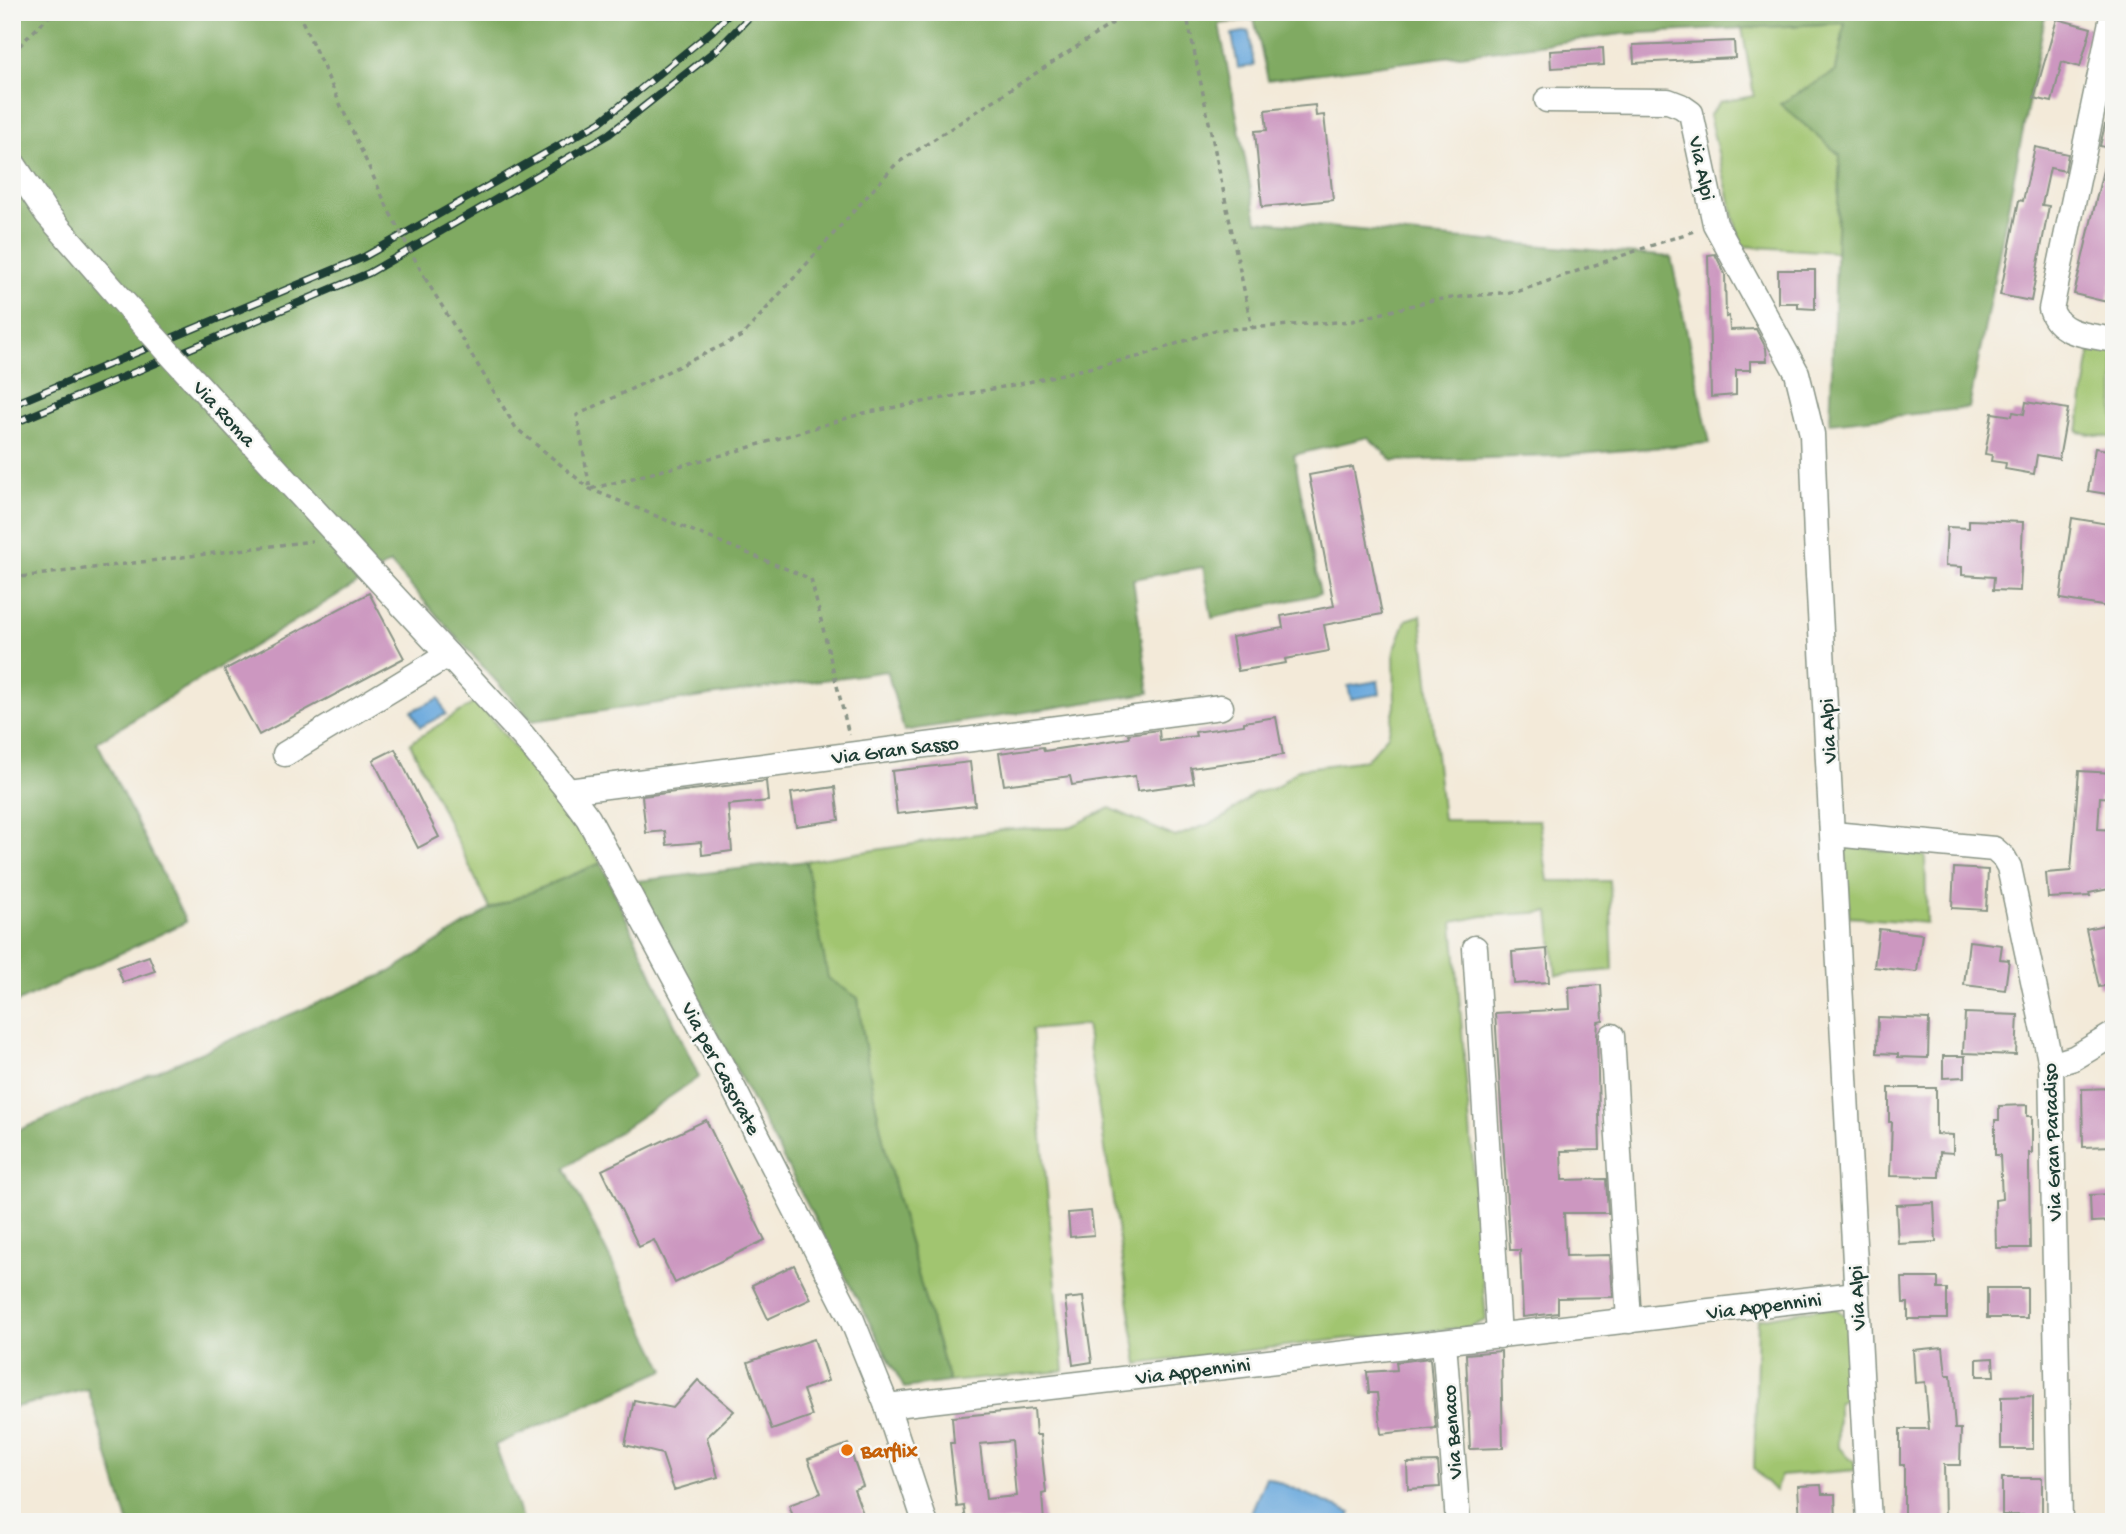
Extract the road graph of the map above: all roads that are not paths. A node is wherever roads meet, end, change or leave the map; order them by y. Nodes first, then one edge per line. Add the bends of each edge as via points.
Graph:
1 (2113, 12) edge
2 (1546, 100) dead end
3 (12, 162) edge
4 (2114, 340) edge
5 (448, 655) junction
6 (1221, 707) dead end
7 (285, 754) dead end
8 (568, 791) junction
9 (1833, 834) junction
10 (1475, 948) dead end
11 (2114, 1034) edge
12 (1612, 1036) dead end
13 (2051, 1065) junction
14 (1856, 1294) junction
15 (1629, 1321) junction
16 (1499, 1336) junction
17 (1444, 1342) junction
18 (887, 1406) junction
19 (925, 1522) edge
20 (1458, 1522) edge
21 (1869, 1522) edge
22 (2060, 1522) edge

1 - 4 street via 2051,309 2064,328
2 - 9 street, Via Alpi via 1668,102 1691,113 1714,224 1797,373 1812,434
3 - 5 street, Via Roma, bridge via 47,214 142,323
5 - 7 street
5 - 8 street, Via per Casorate
6 - 8 street, Via Gran Sasso
8 - 18 street, Via per Casorate via 588,818 721,1064 852,1320
9 - 13 street, Via Gran Paradiso via 1994,849 2004,858
9 - 14 street, Via Alpi
10 - 16 street
11 - 13 street via 2074,1058
12 - 15 street
13 - 22 street, Via Gran Paradiso
14 - 15 street, Via Appennini
14 - 21 street, Via Alpi
15 - 16 street, Via Appennini
16 - 17 street, Via Appennini
17 - 18 street, Via Appennini
17 - 20 street, Via Benaco
18 - 19 street, Via per Casorate

